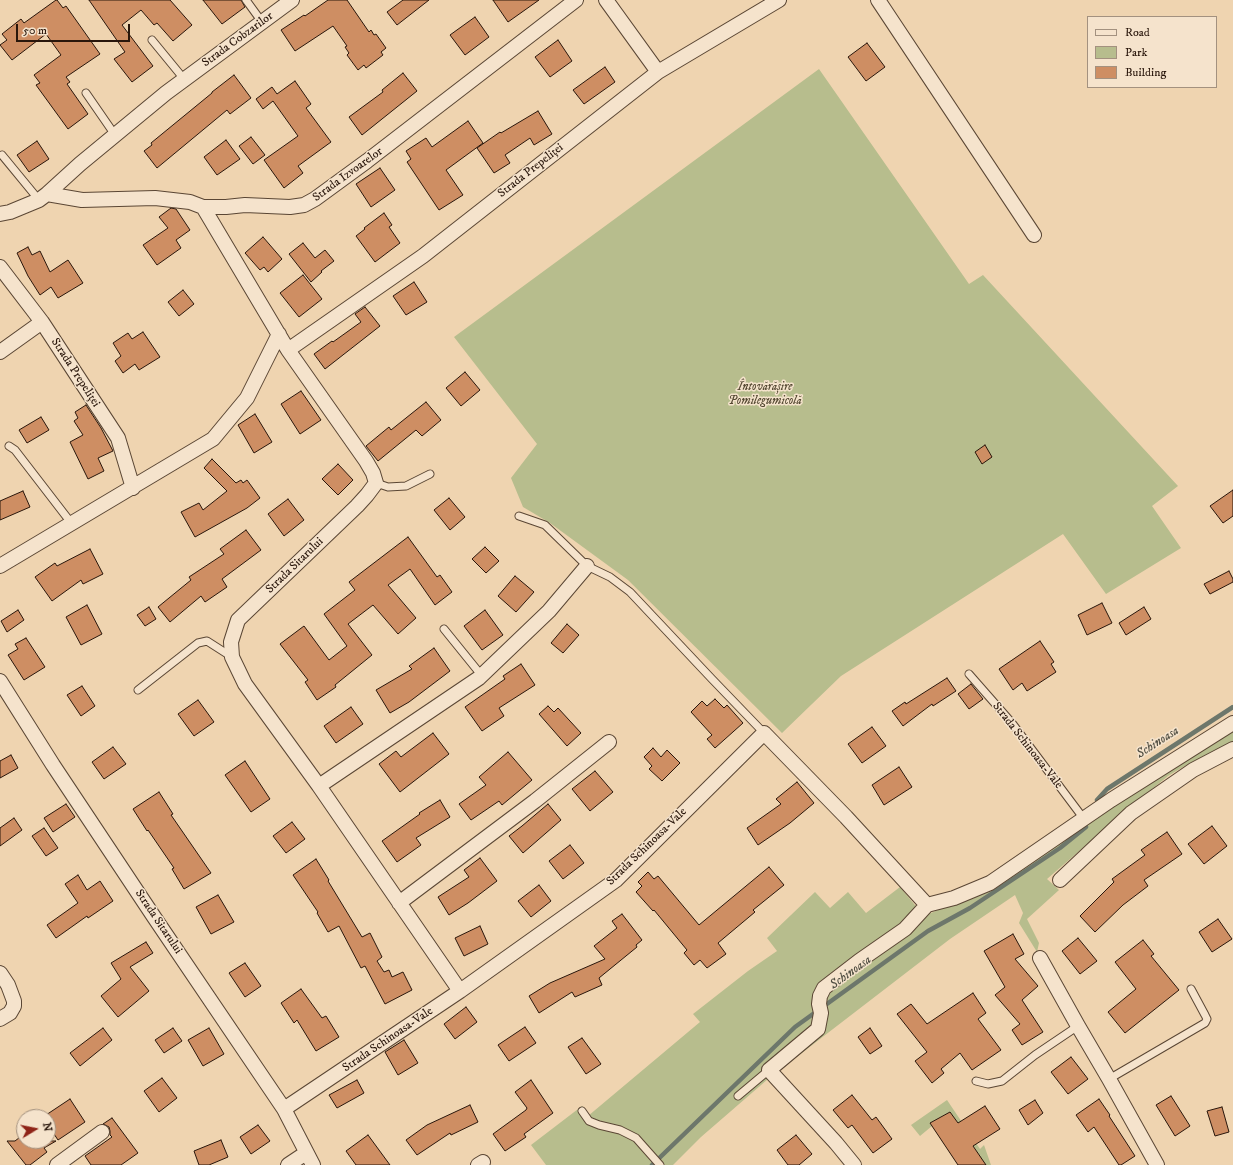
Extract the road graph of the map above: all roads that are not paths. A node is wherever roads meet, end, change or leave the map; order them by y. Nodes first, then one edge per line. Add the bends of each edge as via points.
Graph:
1 (246, 0) edge
2 (292, 0) edge
3 (576, 0) edge
4 (606, 0) edge
5 (779, 0) edge
6 (878, 0) edge
7 (262, 22) junction
8 (152, 40) dead end
9 (658, 72) junction
10 (184, 79) junction
11 (86, 93) dead end
12 (115, 135) junction
13 (2, 156) dead end
14 (43, 197) junction
15 (203, 207) junction
16 (0, 214) edge
17 (1034, 235) dead end
18 (0, 267) edge
19 (42, 322) junction
20 (279, 334) junction
21 (288, 350) junction
22 (0, 352) edge
23 (9, 446) dead end
24 (430, 474) dead end
25 (376, 483) junction
26 (133, 488) junction
27 (518, 516) dead end
28 (72, 524) junction
29 (0, 566) edge
30 (587, 566) junction
31 (444, 629) dead end
32 (232, 657) junction
33 (969, 674) dead end
34 (482, 676) junction
35 (0, 681) edge
36 (138, 690) dead end
37 (1233, 723) edge
38 (764, 733) junction
39 (609, 742) dead end
40 (1233, 750) edge
41 (319, 786) junction
42 (1084, 818) junction
43 (1060, 880) dead end
44 (399, 903) junction
45 (927, 905) junction
46 (1040, 958) dead end
47 (0, 973) edge
48 (1191, 989) dead end
49 (460, 991) junction
50 (0, 1019) edge
51 (1078, 1026) junction
52 (769, 1070) junction
53 (1109, 1079) junction
54 (976, 1081) dead end
55 (738, 1096) dead end
56 (284, 1109) junction
57 (582, 1111) dead end
58 (102, 1132) dead end
59 (310, 1159) edge
60 (57, 1165) edge
61 (288, 1165) edge
62 (660, 1165) edge
63 (854, 1165) edge
64 (1157, 1165) edge

1 - 7 lane
2 - 7 street, Strada Cobzarilor
3 - 15 street, Strada Izvoarelor via 315,200 290,207
4 - 9 street
5 - 9 street, Strada Prepeliței
6 - 17 street
7 - 10 street, Strada Cobzarilor
8 - 10 lane
9 - 21 street, Strada Prepeliței via 423,256
10 - 12 street, Strada Cobzarilor
11 - 12 lane
12 - 14 street, Strada Cobzarilor
13 - 14 lane
14 - 15 street, Strada Izvoarelor via 82,200 155,198 190,202
14 - 16 street, Strada Cobzarilor
15 - 20 street
18 - 19 street, Strada Prepeliței
19 - 22 street
19 - 26 street, Strada Prepeliței via 118,438
20 - 21 street
20 - 26 street via 247,398 213,439
21 - 25 street via 366,461
23 - 28 lane via 15,450
24 - 25 lane via 406,486 388,487
25 - 32 street, Strada Sitarului via 357,506 238,620 231,642
26 - 28 street
27 - 30 lane via 545,525
28 - 29 street
30 - 34 street via 549,611
30 - 38 lane via 610,577 630,592
31 - 34 lane
32 - 36 lane via 207,641 198,643
32 - 41 street, Strada Sitarului via 245,684
33 - 42 lane, Strada Schinoasa-Vale via 1012,723
34 - 41 street
35 - 56 street, Strada Sitarului via 158,923
37 - 42 street
38 - 45 street
38 - 49 street, Strada Schinoasa-Vale via 616,880
39 - 44 street
40 - 43 street via 1193,770 1131,813
41 - 44 street, Strada Sitarului
42 - 45 street via 990,883 954,898
44 - 49 street, Strada Sitarului
45 - 52 street via 905,929 824,988 820,996 818,1029
46 - 51 street
47 - 50 street via 14,1001 10,1013
48 - 53 lane via 1205,1015 1205,1023
49 - 56 street, Strada Schinoasa-Vale
51 - 53 street
51 - 54 lane via 1002,1081 988,1084
52 - 55 lane
52 - 63 street
53 - 64 street
56 - 59 street, Strada Sitarului
57 - 62 lane via 590,1121 636,1138
58 - 60 street
59 - 61 street

